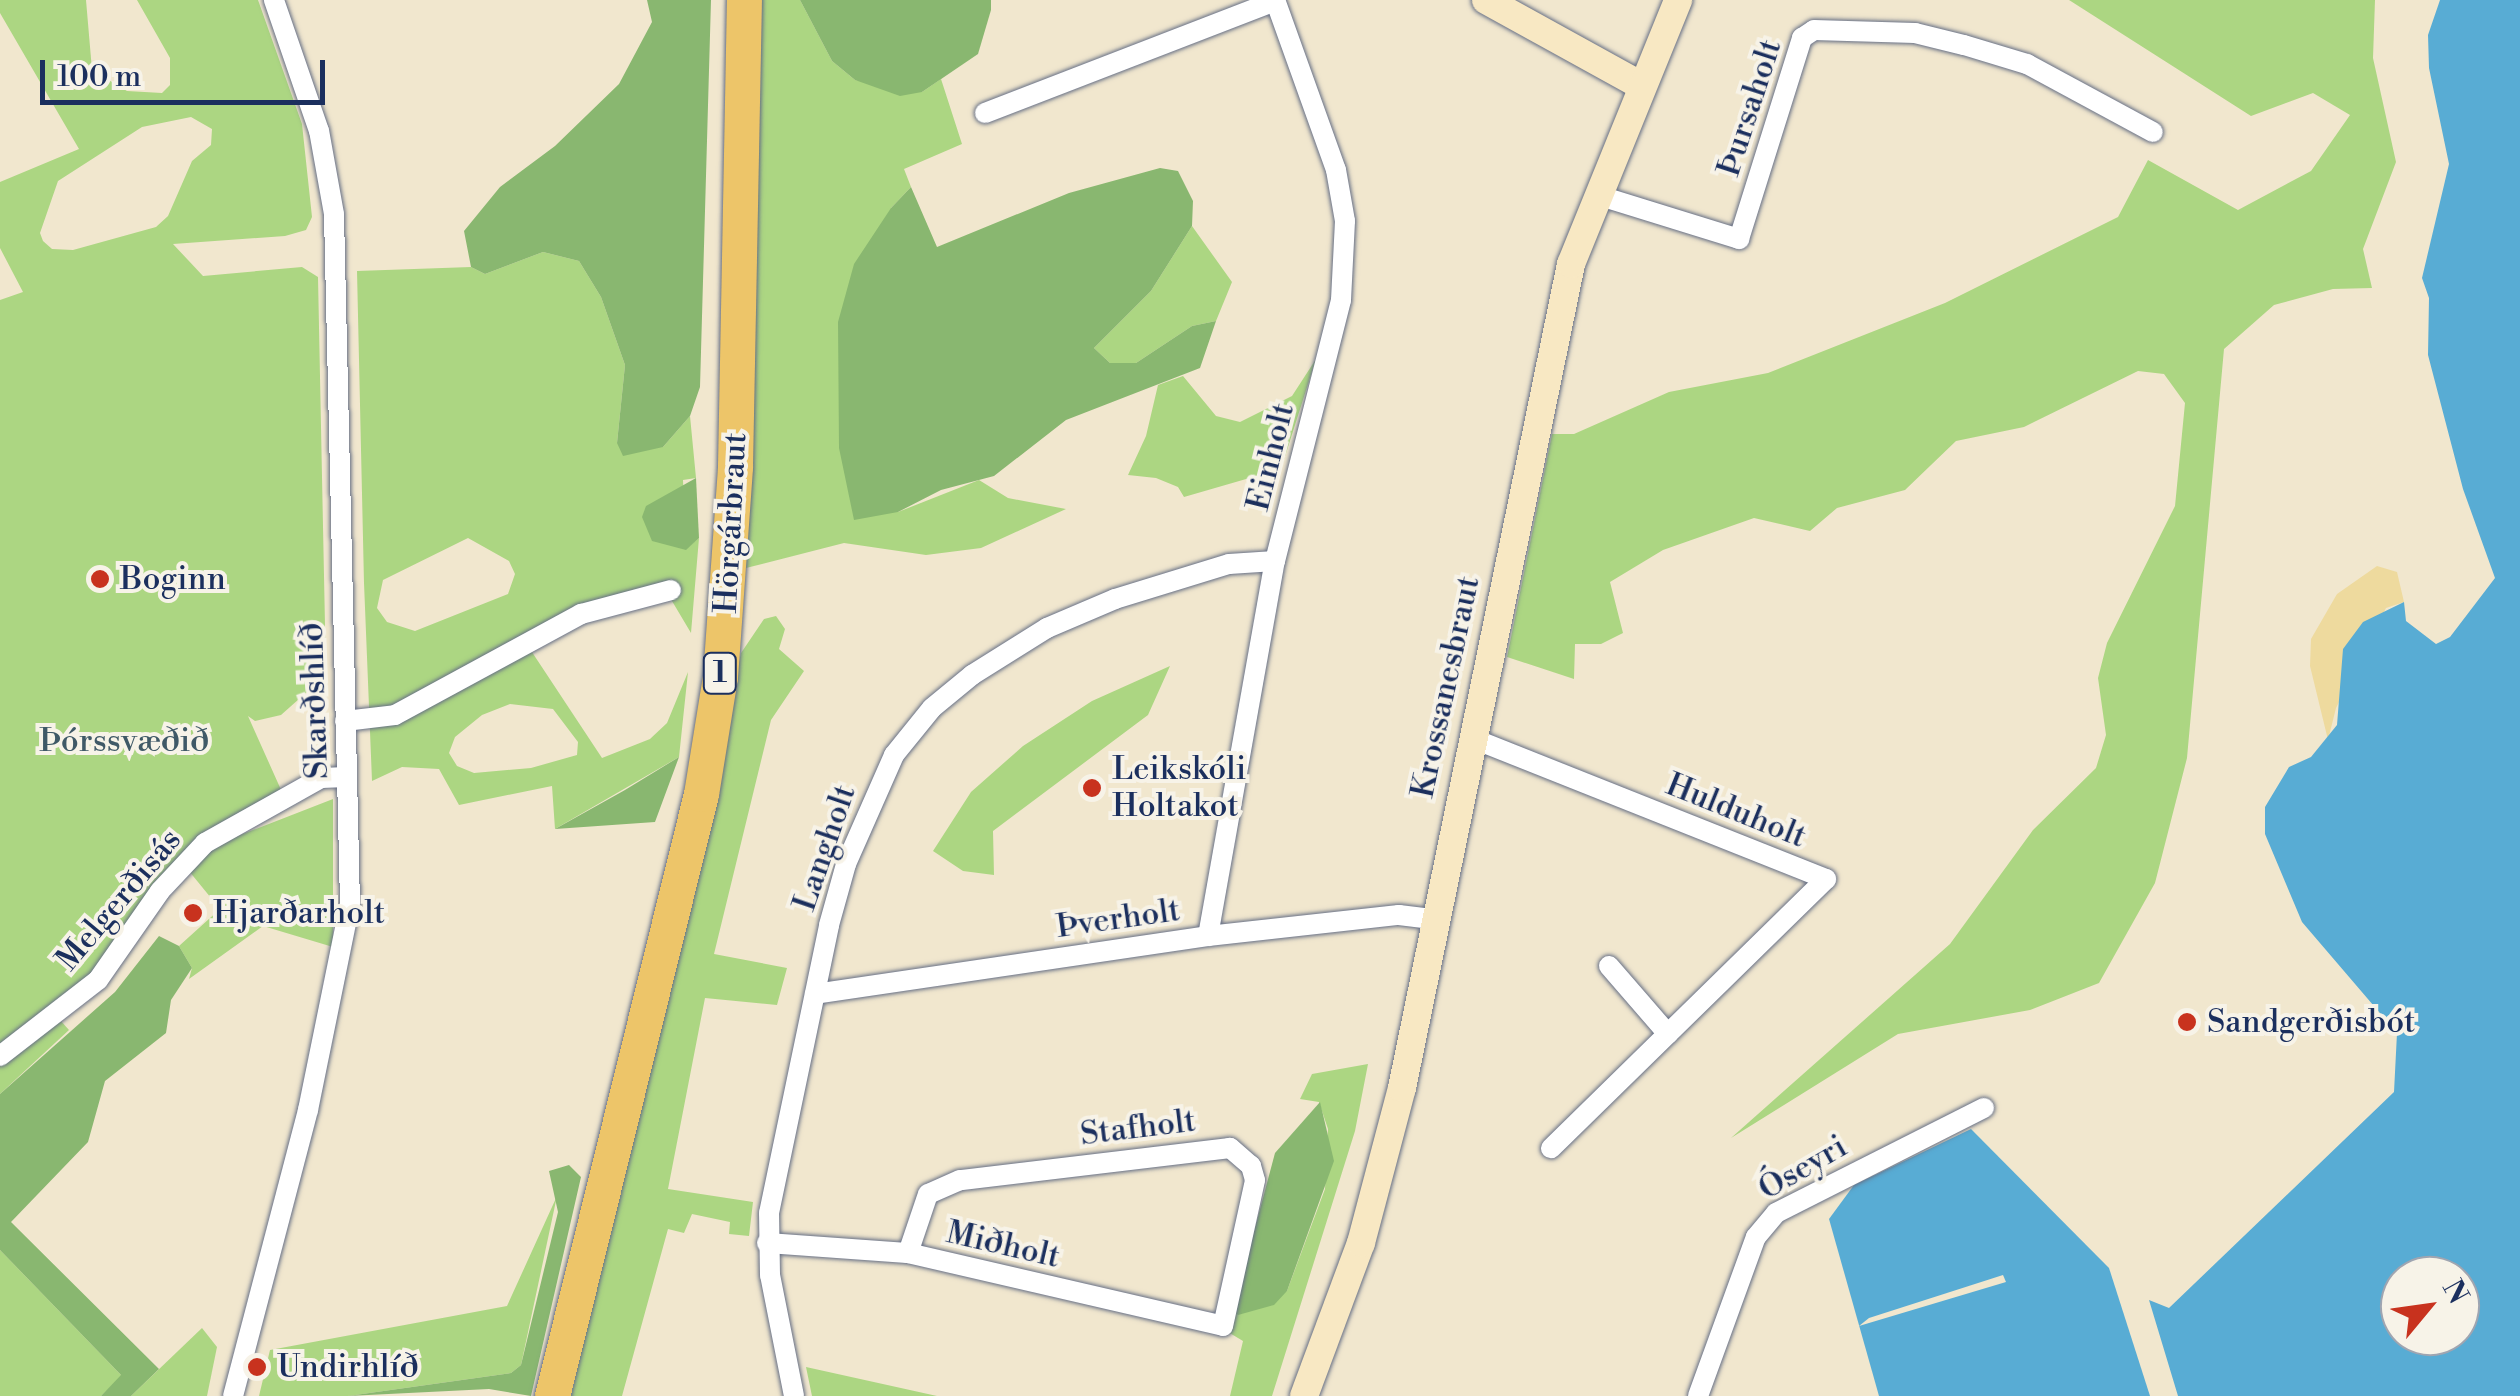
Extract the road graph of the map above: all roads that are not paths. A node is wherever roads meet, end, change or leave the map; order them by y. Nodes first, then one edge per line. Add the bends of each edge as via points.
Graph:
1 (274, 0) edge
2 (744, 0) edge
3 (1486, 0) edge
4 (1678, 0) edge
5 (1275, 1) edge
6 (1640, 85) junction
7 (985, 113) dead end
8 (2153, 132) dead end
9 (1597, 195) junction
10 (1275, 561) junction
11 (671, 590) dead end
12 (345, 721) junction
13 (1474, 739) junction
14 (347, 776) junction
15 (1432, 919) junction
16 (1208, 936) junction
17 (1609, 966) dead end
18 (814, 994) junction
19 (1668, 1034) junction
20 (0, 1056) edge
21 (1984, 1108) dead end
22 (1552, 1148) dead end
23 (767, 1244) junction
24 (908, 1254) junction
25 (1222, 1326) joint
26 (569, 1328) junction
27 (233, 1396) edge
28 (552, 1396) edge
29 (563, 1396) edge
30 (794, 1396) edge
31 (1304, 1396) edge
32 (1698, 1396) edge

1 - 12 street, Skarðshlíð via 319,131 334,214
2 - 26 highway, Hörgárbraut / 1 via 734,504 720,677 700,794
3 - 6 street
4 - 6 street, Krossanesbraut
5 - 7 street
5 - 10 street, Einholt via 1323,126 1345,220 1341,300
6 - 9 street, Krossanesbraut
8 - 9 street, Þursaholt via 2027,64 1964,44 1916,33 1814,30 1802,38 1739,240
9 - 13 street, Krossanesbraut via 1556,319
10 - 16 street, Einholt
10 - 18 street, Langholt via 1229,564 1115,599 1004,651 932,708 894,755 872,800 842,879
11 - 12 street via 580,614 394,714
12 - 14 street, Skarðshlíð
13 - 15 street, Krossanesbraut
13 - 19 street, Hulduholt via 1826,879
14 - 20 street, Melgerðisás via 321,778 205,843 160,891 98,980
14 - 27 street, Skarðshlíð via 345,932 308,1110
15 - 16 street, Þverholt via 1398,915
15 - 31 street, Krossanesbraut via 1374,1199
16 - 18 street, Þverholt
17 - 19 street
18 - 23 street, Langholt
19 - 22 street, Hulduholt
21 - 32 street, Óseyri via 1776,1213 1756,1237
23 - 24 street, Miðholt
23 - 30 street, Langholt
24 - 25 street, Miðholt
24 - 25 street, Stafholt via 918,1211 943,1184 1230,1148 1251,1166 1255,1180
26 - 28 highway, Hörgárbraut / 1
26 - 29 highway, Hörgárbraut / 1

